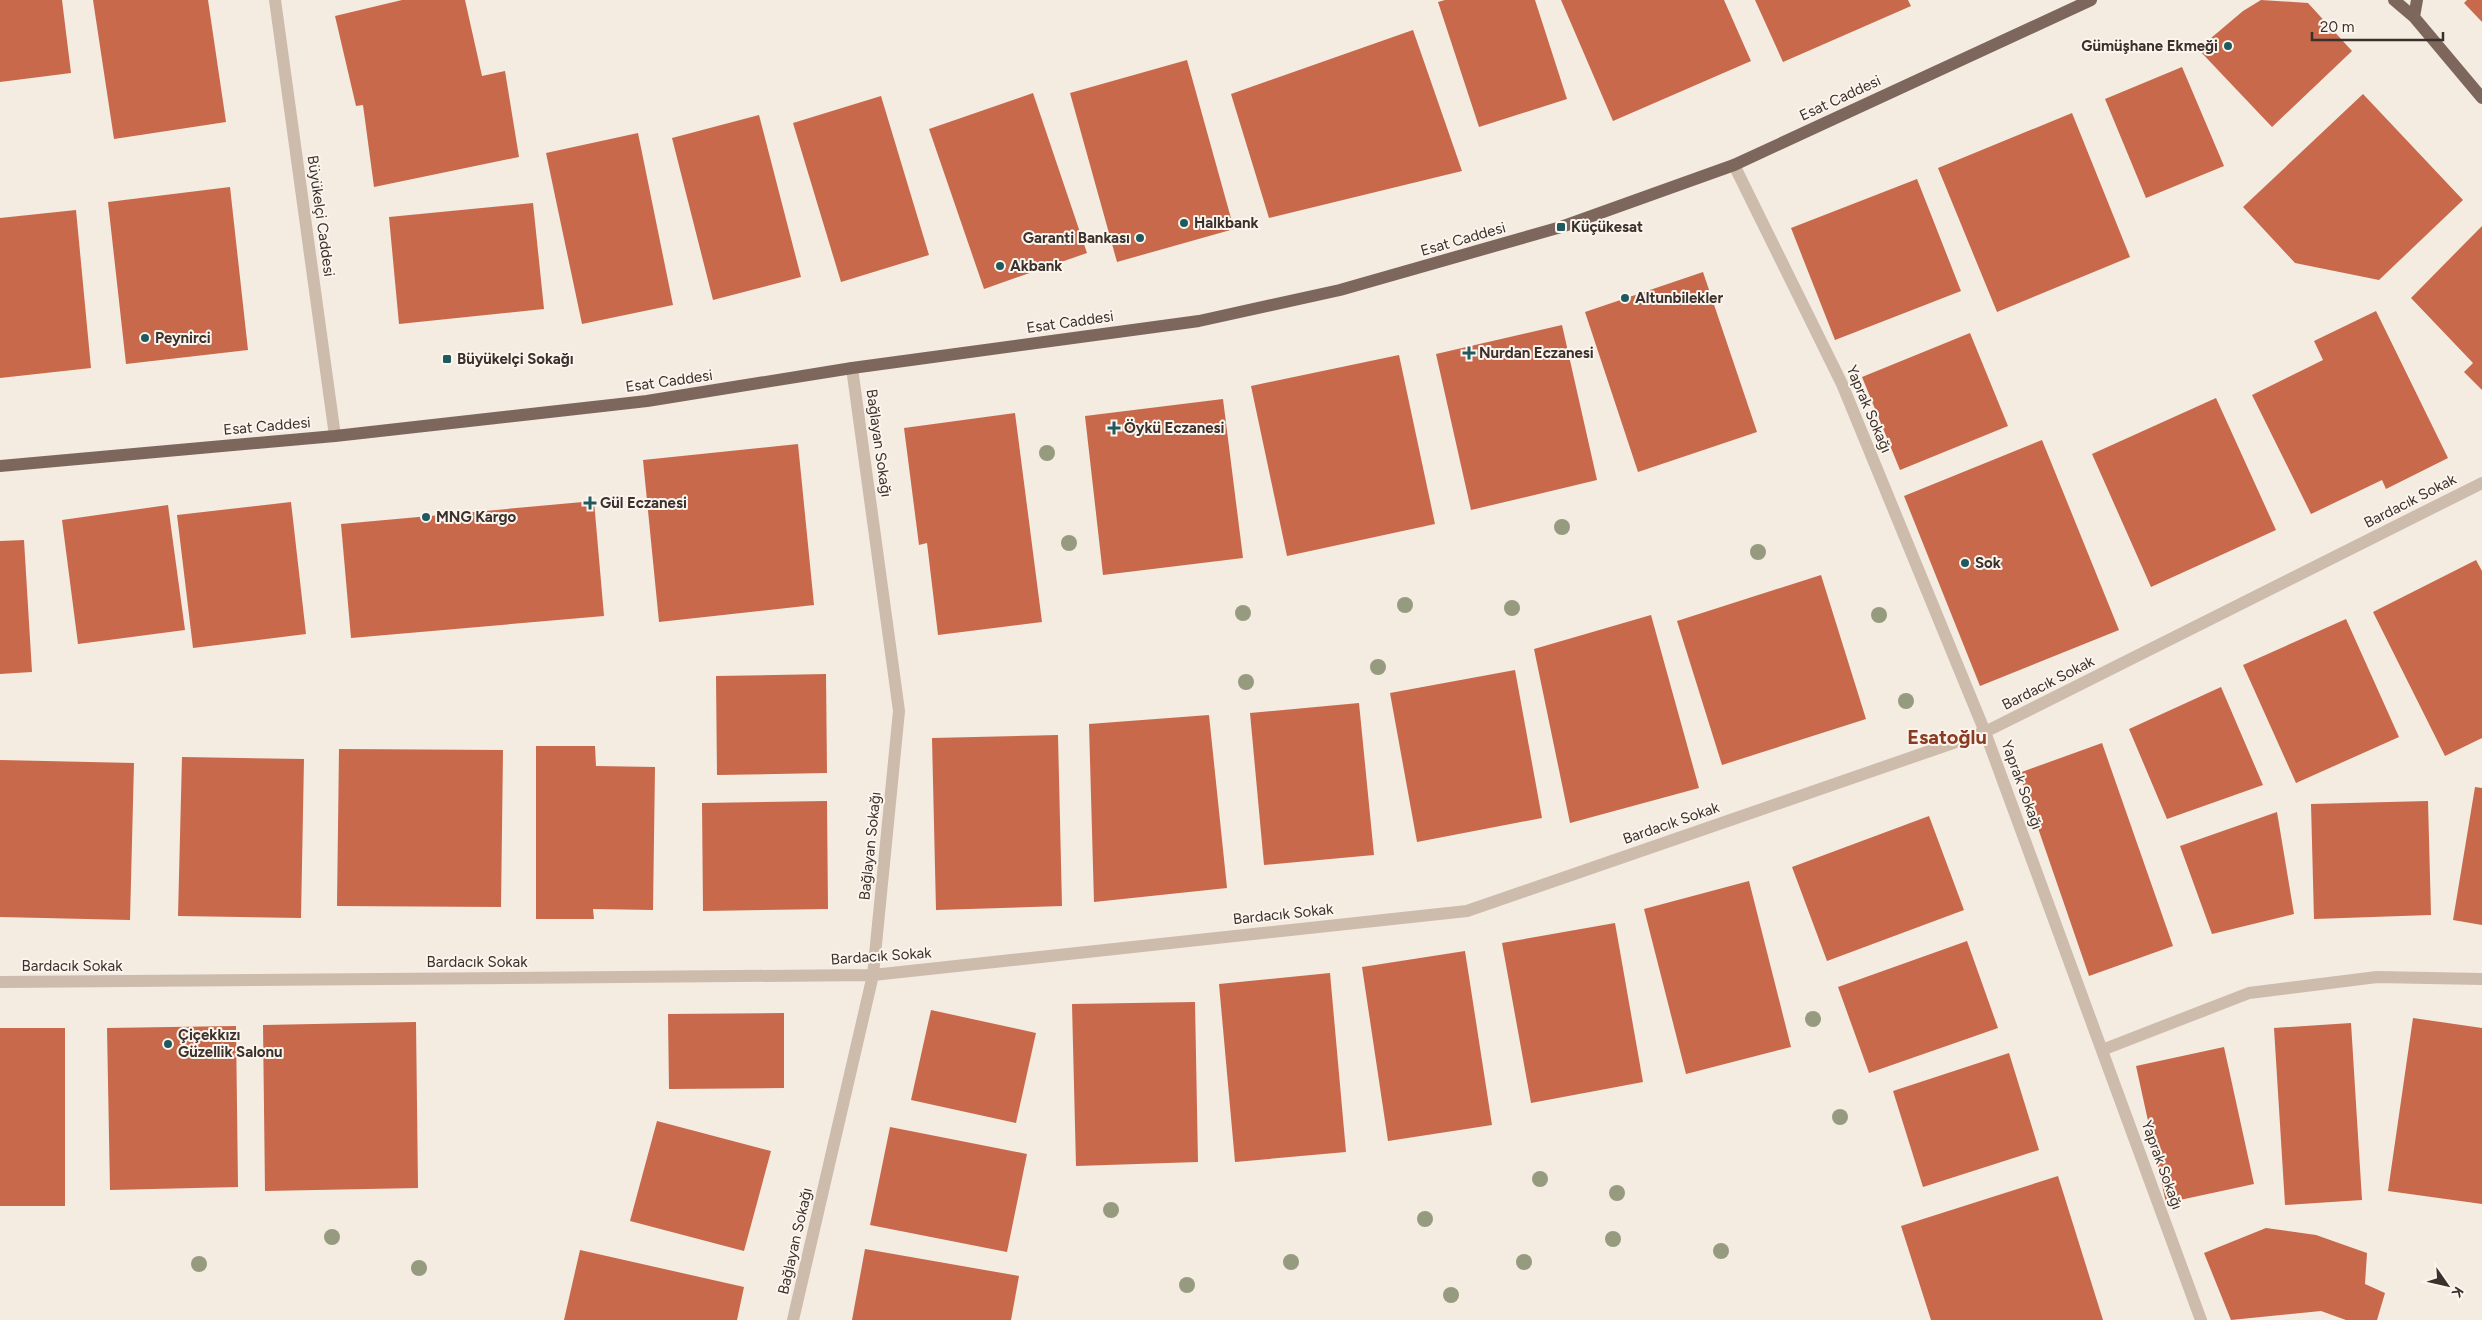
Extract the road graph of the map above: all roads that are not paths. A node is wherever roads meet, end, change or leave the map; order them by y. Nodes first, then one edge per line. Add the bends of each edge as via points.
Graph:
1 (275, 0) edge
2 (2091, 0) edge
3 (2394, 0) edge
4 (2417, 0) edge
5 (2414, 17) junction
6 (2482, 98) edge
7 (1734, 165) junction
8 (852, 368) junction
9 (335, 436) junction
10 (0, 466) edge
11 (2482, 483) edge
12 (1985, 732) junction
13 (873, 975) junction
14 (2482, 979) edge
15 (0, 982) edge
16 (2102, 1050) junction
17 (793, 1320) edge
18 (2202, 1320) edge

1 - 9 street, Büyükelçi Caddesi
2 - 7 main road, Esat Caddesi
3 - 5 main road
4 - 5 main road
5 - 6 main road
7 - 8 main road, Esat Caddesi via 1562,227 1340,290 1199,321
7 - 12 street, Yaprak Sokağı via 1842,384
8 - 9 main road, Esat Caddesi via 646,402
8 - 13 street, Bağlayan Sokağı via 899,710
9 - 10 main road, Esat Caddesi
11 - 12 street, Bardacık Sokak
12 - 13 street, Bardacık Sokak via 1467,911
12 - 16 street, Yaprak Sokağı
13 - 15 street, Bardacık Sokak
13 - 17 street, Bağlayan Sokağı
14 - 16 street via 2376,977 2249,993
16 - 18 street, Yaprak Sokağı

